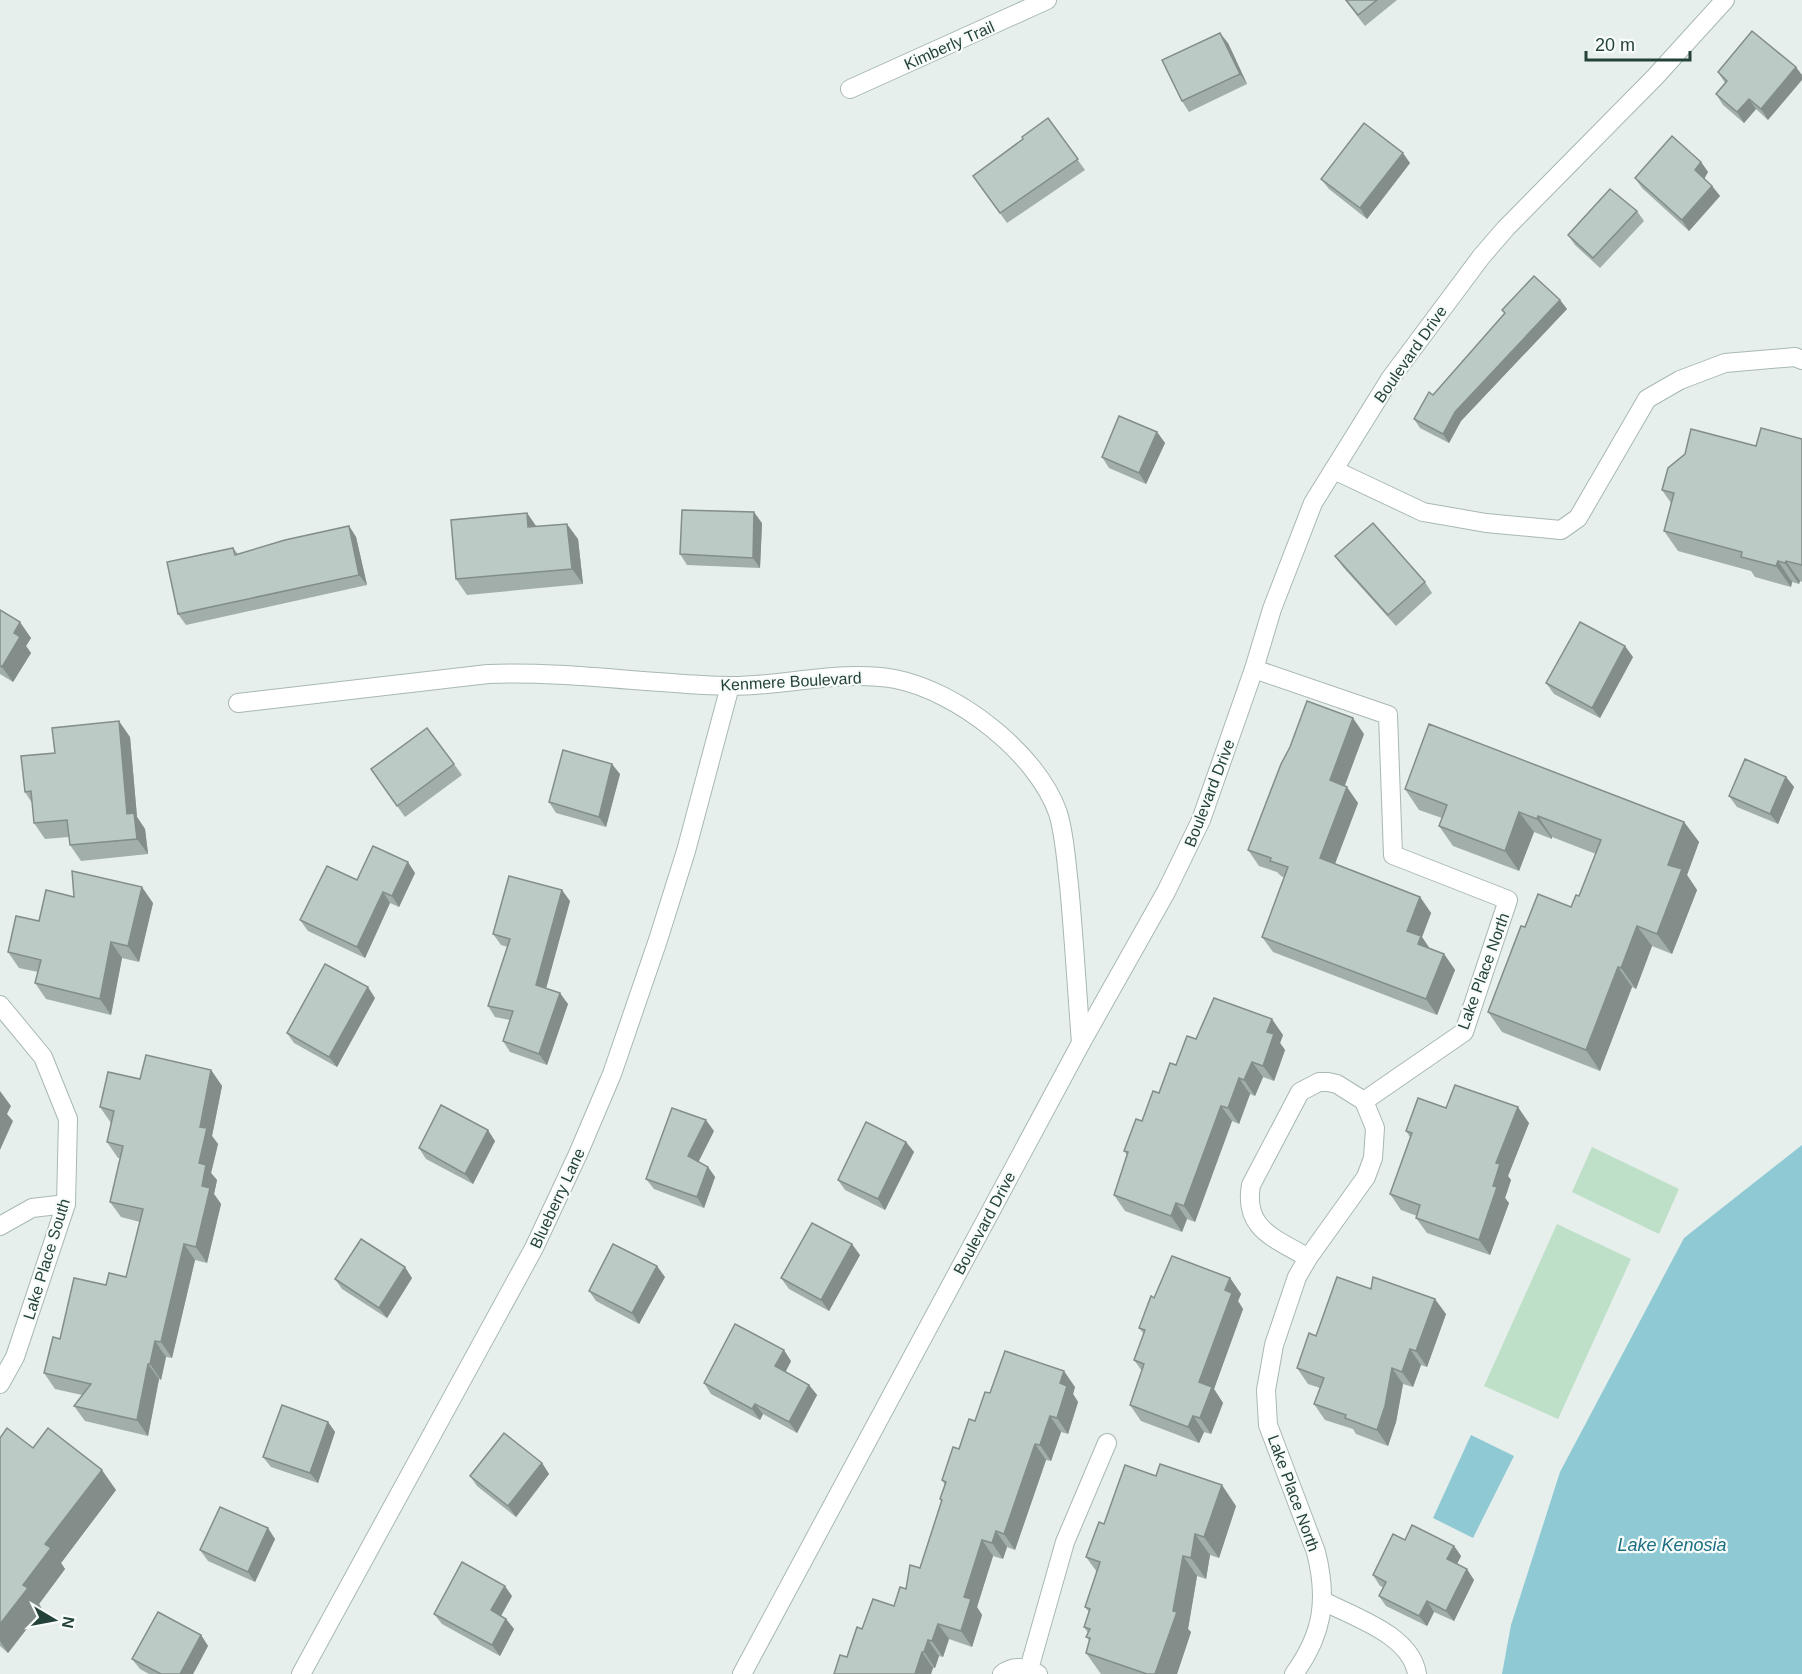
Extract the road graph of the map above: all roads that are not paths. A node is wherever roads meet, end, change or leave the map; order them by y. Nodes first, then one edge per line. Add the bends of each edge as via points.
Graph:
1 (1047, 0) edge
2 (1725, 0) edge
3 (849, 89) dead end
4 (1802, 360) edge
5 (1334, 470) junction
6 (1254, 669) junction
7 (730, 686) junction
8 (238, 703) dead end
9 (0, 1005) edge
10 (1081, 1043) junction
11 (1364, 1101) junction
12 (66, 1204) junction
13 (0, 1226) edge
14 (1308, 1258) junction
15 (0, 1384) edge
16 (1107, 1443) dead end
17 (1323, 1601) junction
18 (1034, 1672) edge
19 (301, 1674) edge
20 (742, 1674) edge
21 (1002, 1674) edge
22 (1294, 1674) edge
23 (1417, 1674) edge

1 - 3 street, Kimberly Trail
2 - 5 street, Boulevard Drive via 1481,257 1390,379
4 - 5 street via 1795,357 1725,363 1680,380 1647,399 1578,518 1561,530 1424,512
5 - 6 street, Boulevard Drive via 1313,503 1289,562
6 - 10 street, Boulevard Drive via 1201,820 1166,892
6 - 11 street, Lake Place North via 1388,715 1393,855 1508,900 1464,1032
7 - 8 street, Kenmere Boulevard via 515,673
7 - 10 street, Kenmere Boulevard via 824,678 896,680 979,717 1024,758 1058,813 1073,921
7 - 19 street, Blueberry Lane via 658,940 612,1074 578,1154 534,1248
9 - 12 street, Lake Place South via 43,1057 68,1119
10 - 20 street, Boulevard Drive
11 - 14 street, Lake Place North via 1375,1128 1373,1158 1366,1178
11 - 14 street via 1328,1082 1319,1082 1300,1092 1251,1185 1248,1201 1259,1228
12 - 13 street via 32,1208
12 - 15 street, Lake Place South via 15,1357
14 - 17 street, Lake Place North via 1282,1316 1266,1390 1268,1425 1316,1552
16 - 18 street via 1065,1542
17 - 22 street, Lake Place North via 1312,1648
17 - 23 street via 1387,1633 1411,1655
18 - 21 street via 1014,1668

